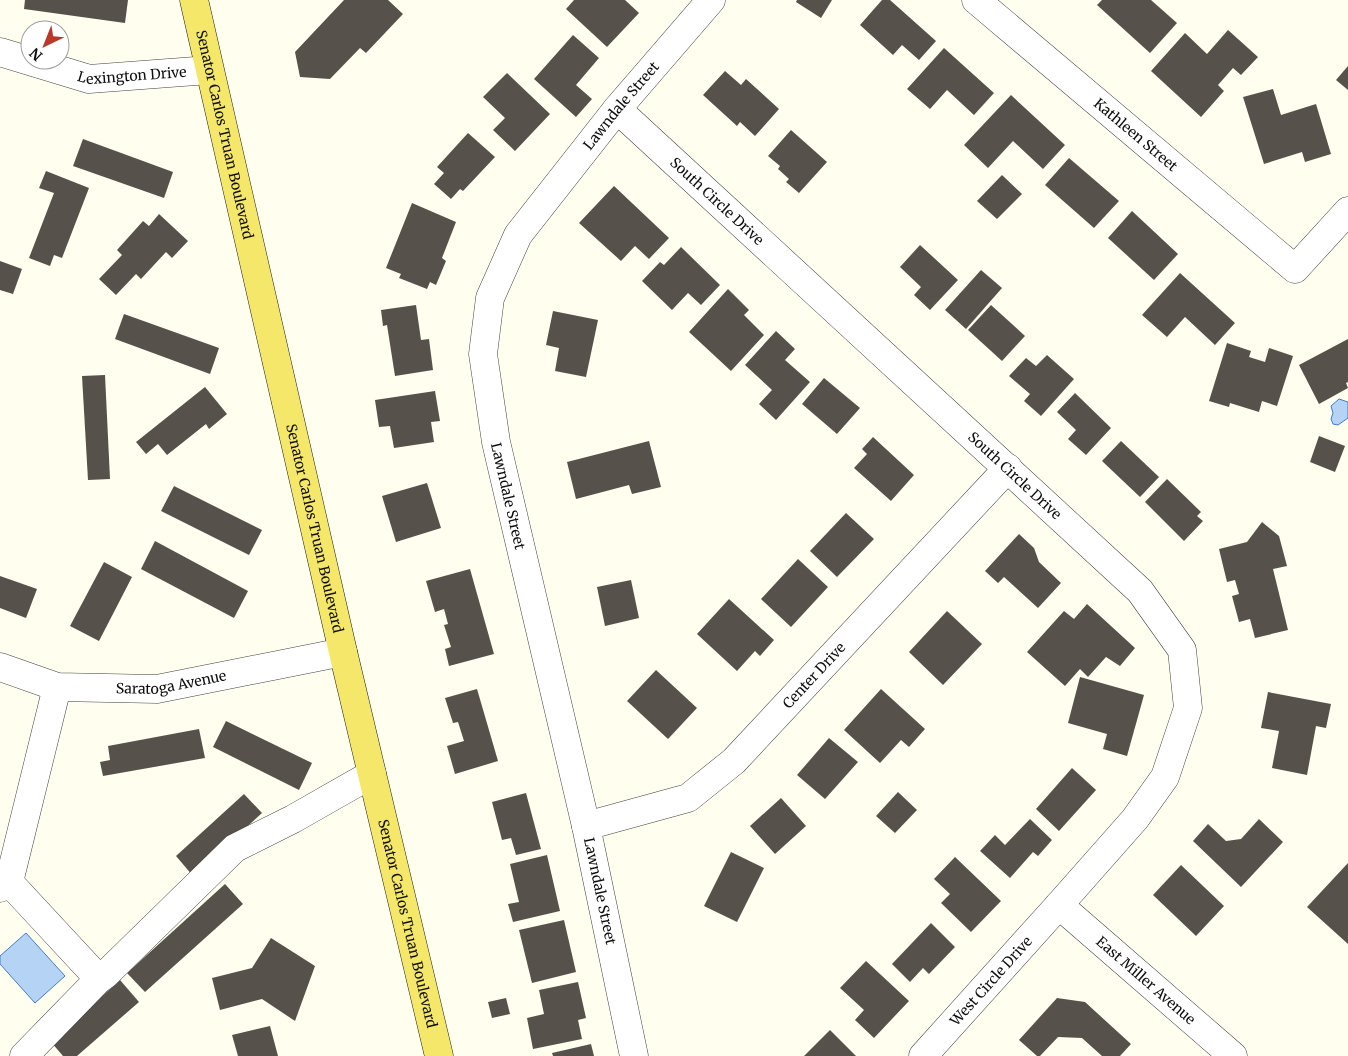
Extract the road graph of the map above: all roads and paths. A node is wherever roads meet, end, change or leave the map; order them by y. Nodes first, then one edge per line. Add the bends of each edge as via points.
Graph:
1 (194, 0) edge
2 (711, 0) edge
3 (976, 0) edge
4 (0, 52) edge
5 (209, 70) junction
6 (617, 109) junction
7 (1348, 212) edge
8 (1008, 468) junction
9 (342, 652) junction
10 (0, 667) edge
11 (57, 687) junction
12 (372, 774) junction
13 (586, 826) junction
14 (5, 885) edge
15 (1059, 906) junction
16 (99, 979) junction
17 (24, 1056) edge
18 (439, 1056) edge
19 (634, 1056) edge
20 (923, 1056) edge
21 (1233, 1056) edge

1 - 5 main road, Senator Carlos Truan Boulevard
2 - 6 street, Lawndale Street
3 - 7 street, Kathleen Street via 1295,269
4 - 5 street, Lexington Drive via 89,79
5 - 9 main road, Senator Carlos Truan Boulevard
6 - 8 street, South Circle Drive
6 - 13 street, Lawndale Street via 518,235 490,298 483,354 496,442
8 - 13 street, Center Drive via 734,761 688,798
8 - 15 street, South Circle Drive via 1140,591 1182,650 1188,708 1165,777 1135,819
9 - 11 street, Saratoga Avenue via 157,689
9 - 12 main road, Senator Carlos Truan Boulevard
10 - 11 street, Saratoga Avenue
11 - 14 street
12 - 16 street via 235,848
12 - 18 main road, Senator Carlos Truan Boulevard
13 - 19 street, Lawndale Street
14 - 16 street
15 - 20 street, West Circle Drive
15 - 21 street, East Miller Avenue
16 - 17 street

